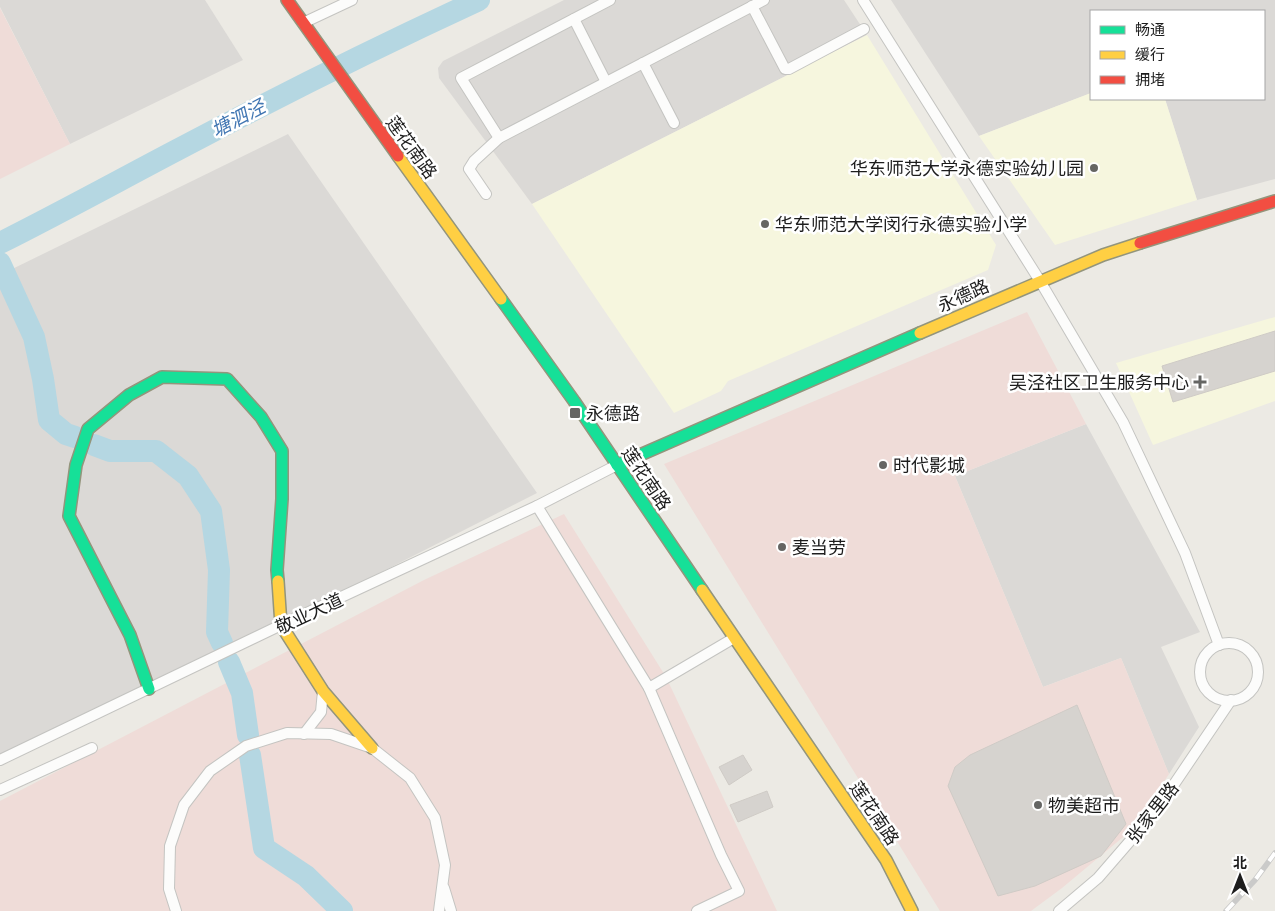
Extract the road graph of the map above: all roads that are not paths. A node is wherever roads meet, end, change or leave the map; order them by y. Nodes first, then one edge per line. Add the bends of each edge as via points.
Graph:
1 (287, 0) edge
2 (352, 0) edge
3 (610, 0) edge
4 (764, 0) edge
5 (863, 0) edge
6 (752, 6) junction
7 (574, 19) junction
8 (303, 23) junction
9 (864, 29) dead end
10 (643, 63) junction
11 (606, 82) junction
12 (674, 123) dead end
13 (499, 138) junction
14 (486, 194) dead end
15 (1275, 201) edge
16 (1040, 280) junction
17 (617, 465) junction
18 (537, 506) junction
19 (282, 625) junction
20 (734, 638) junction
21 (1219, 645) junction
22 (649, 688) junction
23 (149, 689) junction
24 (323, 691) junction
25 (1231, 700) junction
26 (304, 734) junction
27 (92, 748) dead end
28 (372, 748) junction
29 (0, 760) edge
30 (0, 790) edge
31 (443, 882) junction
32 (176, 911) edge
33 (439, 911) edge
34 (450, 911) edge
35 (697, 911) edge
36 (912, 911) edge
37 (1059, 911) edge

1 - 8 street, 莲花南路
2 - 8 street
3 - 7 street
4 - 6 street
5 - 16 street
6 - 9 street via 785,69
6 - 10 street
7 - 11 street
7 - 13 street via 461,78
8 - 17 street, 莲花南路
10 - 11 street
10 - 12 street
11 - 13 street
13 - 14 street via 474,160 469,169
15 - 16 street, 永德路 via 1103,255
16 - 17 street, 永德路
16 - 21 street via 1123,422 1185,553
17 - 18 street, 敬业大道
17 - 20 street, 莲花南路
18 - 19 street, 敬业大道
18 - 22 street
19 - 23 street, 敬业大道
19 - 23 street via 277,570 282,451 261,418 227,379 162,378 129,396 88,429 76,465 69,516 130,635
19 - 24 street
20 - 22 street
20 - 36 street, 莲花南路 via 886,860
21 - 25 street via 1205,656 1200,673 1206,690 1213,696
21 - 25 street via 1238,644 1254,656 1257,665 1255,684 1241,698
22 - 35 street via 739,891
23 - 29 street, 敬业大道
24 - 26 street via 321,712
24 - 28 street
25 - 37 street, 张家里路 via 1156,811 1098,878
26 - 28 street via 331,734
26 - 32 street via 287,733 246,746 210,770 184,805 170,846 169,889
27 - 30 street
28 - 31 street via 410,778 435,818 445,865
31 - 33 street
31 - 34 street

